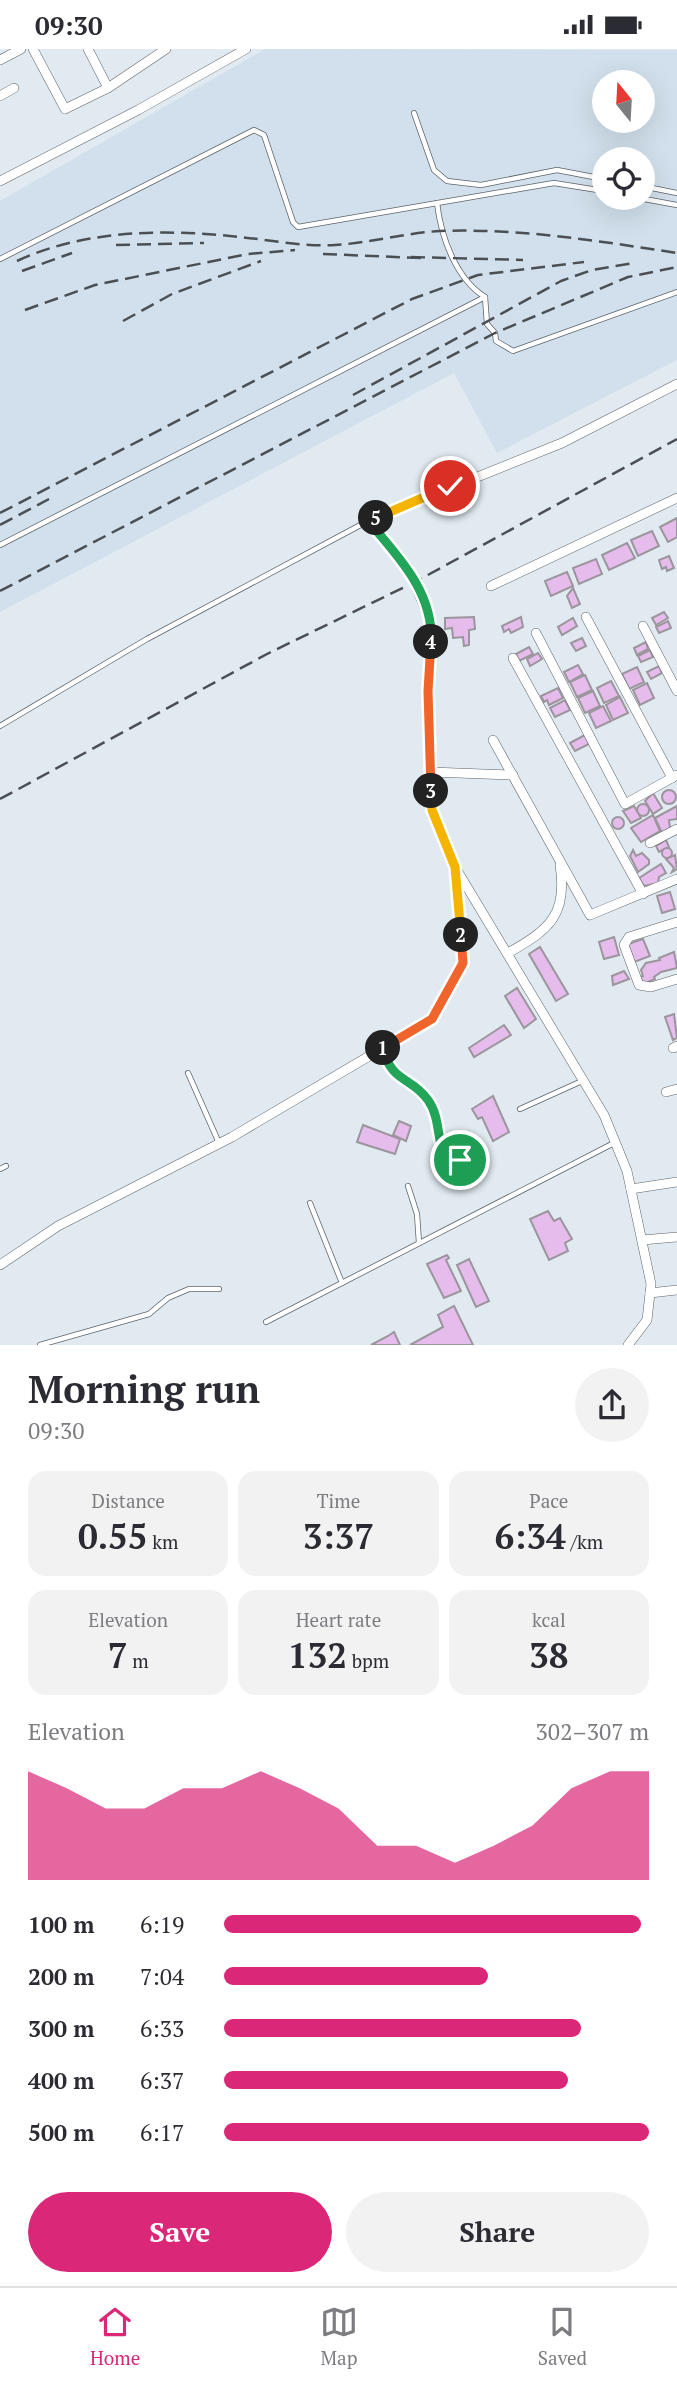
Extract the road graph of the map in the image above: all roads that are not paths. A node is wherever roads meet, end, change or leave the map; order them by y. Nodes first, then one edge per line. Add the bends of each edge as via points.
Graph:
1 (21, 49) edge
2 (33, 49) edge
3 (88, 49) edge
4 (166, 49) edge
5 (245, 49) edge
6 (152, 53) edge
7 (0, 59) edge
8 (108, 87) junction
9 (14, 88) dead end
10 (0, 96) edge
11 (414, 113) dead end
12 (592, 177) edge
13 (0, 181) edge
14 (592, 189) edge
15 (655, 189) edge
16 (677, 193) edge
17 (655, 201) edge
18 (437, 203) junction
19 (677, 205) edge
20 (0, 259) edge
21 (677, 292) edge
22 (485, 297) junction
23 (677, 384) edge
24 (677, 498) edge
25 (368, 521) junction
26 (0, 545) edge
27 (491, 586) dead end
28 (586, 617) dead end
29 (643, 626) dead end
30 (536, 633) dead end
31 (513, 658) dead end
32 (677, 691) edge
33 (0, 726) edge
34 (493, 740) dead end
35 (431, 772) junction
36 (513, 775) junction
37 (674, 777) edge
38 (677, 829) edge
39 (650, 843) dead end
40 (559, 859) junction
41 (455, 867) junction
42 (677, 879) edge
43 (643, 894) junction
44 (677, 922) edge
45 (508, 953) junction
46 (677, 979) edge
47 (382, 1049) junction
48 (188, 1073) dead end
49 (584, 1080) junction
50 (677, 1089) edge
51 (666, 1092) dead end
52 (520, 1109) dead end
53 (220, 1143) junction
54 (615, 1143) junction
55 (460, 1160) dead end
56 (677, 1182) edge
57 (408, 1186) dead end
58 (631, 1189) junction
59 (310, 1203) dead end
60 (677, 1237) edge
61 (642, 1240) junction
62 (419, 1243) junction
63 (0, 1265) edge
64 (342, 1283) junction
65 (219, 1289) dead end
66 (677, 1290) edge
67 (650, 1293) junction
68 (266, 1322) dead end
69 (40, 1345) edge
70 (628, 1345) edge

1 - 7 street
2 - 8 street via 65,109
3 - 8 street
4 - 6 street
5 - 13 street
6 - 8 street
9 - 10 street
11 - 12 lane via 434,170 447,181 481,185 557,170
14 - 18 lane via 554,183
15 - 16 lane
17 - 19 lane
18 - 20 lane via 298,227 264,135 254,130
18 - 22 lane via 440,231 467,285
21 - 22 lane via 516,351 496,341 487,324
22 - 26 lane
23 - 25 street via 562,443
24 - 27 street
25 - 33 lane via 147,639
25 - 35 street via 408,567 432,625 428,691
28 - 37 street
29 - 32 street
30 - 37 street via 625,804
31 - 43 street
34 - 36 street
35 - 36 street
35 - 41 street via 432,810
36 - 40 street
38 - 39 street
40 - 43 street via 590,915
40 - 45 street via 564,886 556,915 539,935
41 - 45 street
41 - 47 street via 463,963 432,1019
42 - 43 street
44 - 46 street via 629,937 624,945 639,985 651,987
45 - 49 street
47 - 53 street
47 - 55 lane via 391,1071 428,1100 446,1158
48 - 53 lane
49 - 52 lane
49 - 54 street
50 - 51 street
53 - 63 street via 58,1226
54 - 58 street
54 - 62 lane
56 - 58 street
57 - 62 lane
58 - 61 street
59 - 64 lane
60 - 61 street
61 - 67 street
62 - 64 lane
64 - 68 lane
65 - 69 lane via 189,1289 149,1314
66 - 67 street
67 - 70 street via 647,1320

